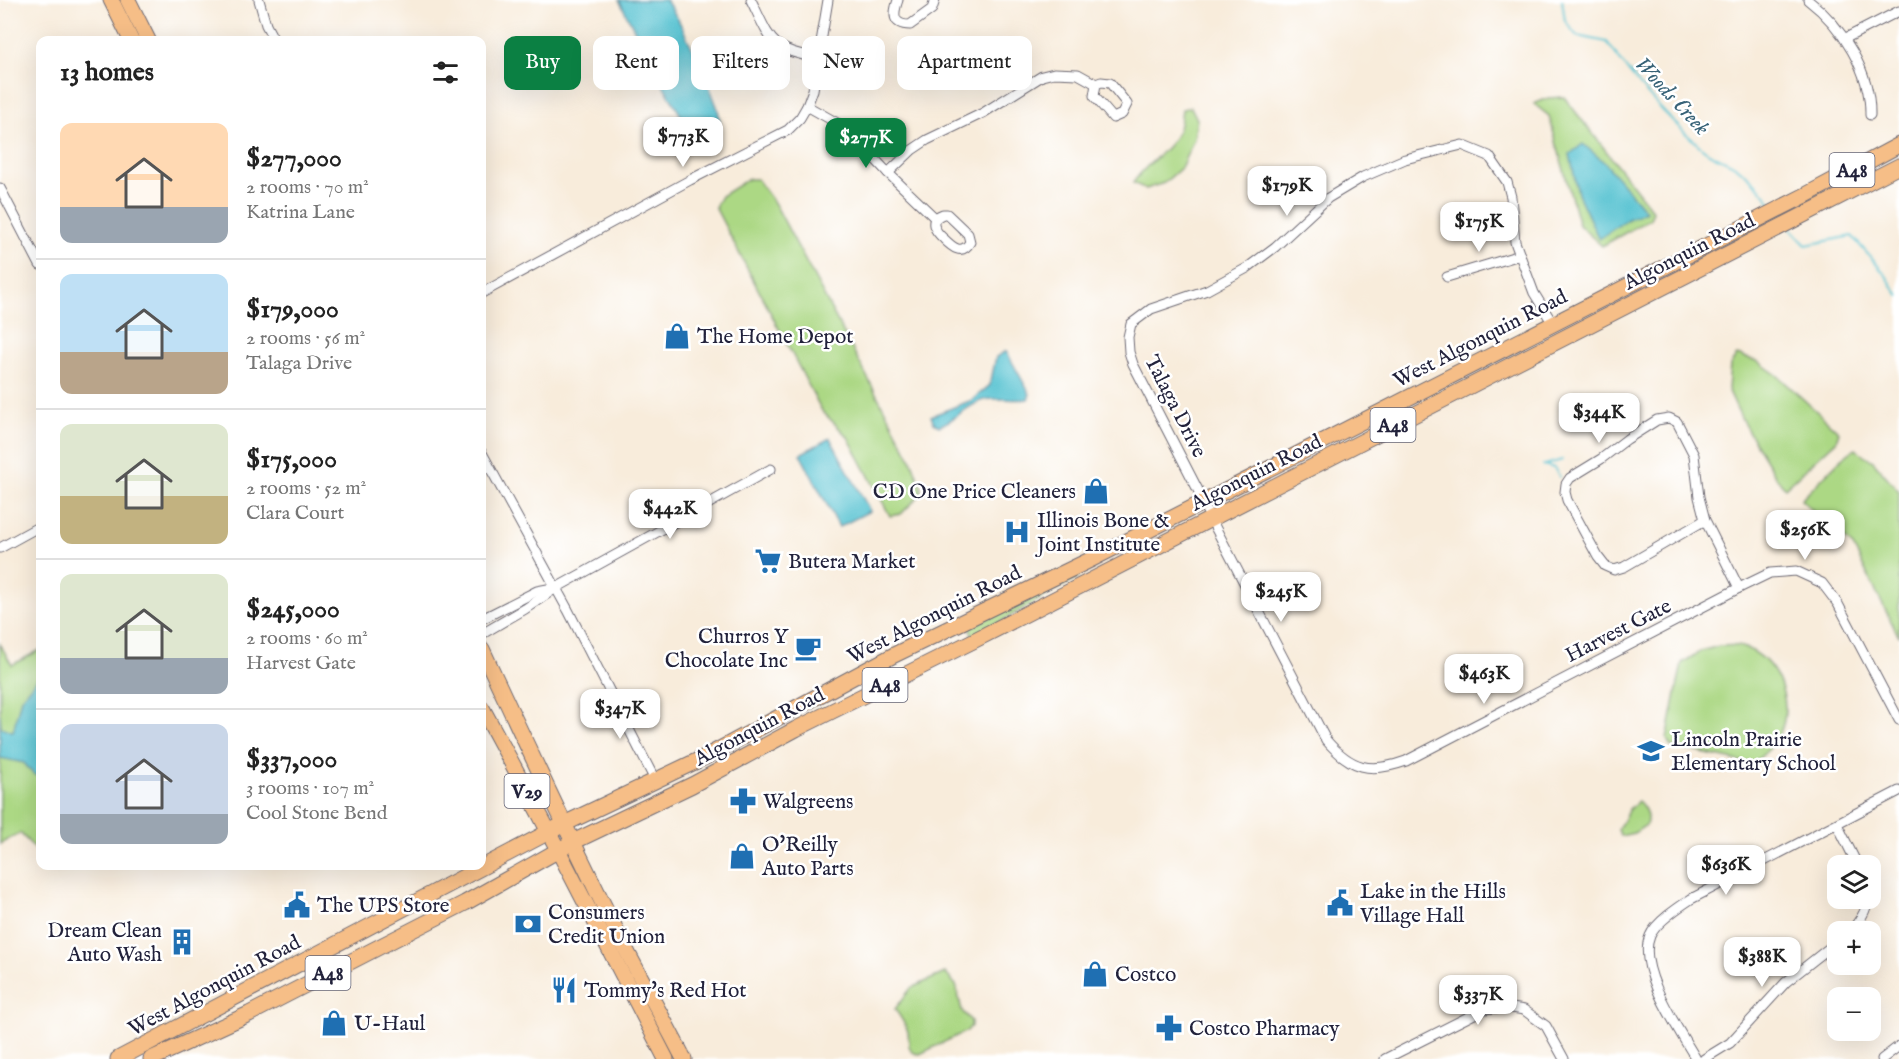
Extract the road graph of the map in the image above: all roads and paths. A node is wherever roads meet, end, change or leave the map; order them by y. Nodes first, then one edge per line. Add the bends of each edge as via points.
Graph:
1 (111, 0) edge
2 (128, 0) edge
3 (259, 0) edge
4 (751, 0) edge
5 (828, 0) edge
6 (898, 0) edge
7 (935, 0) edge
8 (1808, 0) edge
9 (1899, 11) edge
10 (129, 36) edge
11 (146, 36) edge
12 (272, 36) edge
13 (822, 36) edge
14 (1845, 38) junction
15 (802, 54) edge
16 (1096, 84) dead end
17 (813, 90) edge
18 (807, 106) junction
19 (1870, 116) dead end
20 (1899, 146) edge
21 (1899, 166) edge
22 (888, 173) junction
23 (0, 188) edge
24 (936, 218) dead end
25 (1520, 255) junction
26 (36, 257) edge
27 (1448, 277) dead end
28 (486, 291) edge
29 (1553, 324) junction
30 (486, 460) edge
31 (771, 469) dead end
32 (1202, 502) junction
33 (1211, 518) junction
34 (1705, 520) junction
35 (36, 528) edge
36 (0, 548) edge
37 (556, 588) junction
38 (1738, 588) junction
39 (486, 617) edge
40 (486, 631) edge
41 (486, 658) edge
42 (486, 715) edge
43 (1899, 720) edge
44 (656, 782) junction
45 (1899, 791) edge
46 (564, 824) junction
47 (1837, 824) junction
48 (549, 832) junction
49 (573, 842) junction
50 (558, 851) junction
51 (1852, 855) edge
52 (486, 866) edge
53 (479, 870) edge
54 (452, 885) junction
55 (371, 927) junction
56 (379, 947) junction
57 (1827, 950) edge
58 (276, 1000) junction
59 (1899, 1047) edge
60 (118, 1059) edge
61 (151, 1059) edge
62 (666, 1059) edge
63 (684, 1059) edge
64 (1385, 1059) edge
65 (1564, 1059) edge
66 (1696, 1059) edge
67 (1704, 1059) edge
68 (1882, 1059) edge

1 - 10 main road
2 - 11 main road
3 - 12 street
4 - 15 street via 778,47
5 - 13 street
6 - 7 street via 896,20 910,25 932,9
8 - 14 street via 1823,11
9 - 14 street
14 - 19 street via 1867,85
16 - 22 street via 1078,74 1042,76 983,113 927,140
17 - 18 street
18 - 22 street via 846,128
18 - 28 street via 788,130
20 - 29 main road, West Algonquin Road / A48
21 - 33 main road, Algonquin Road / A48
22 - 24 street
23 - 26 street
25 - 27 street
25 - 29 street, Talaga Drive via 1534,292
25 - 32 street, Talaga Drive via 1507,182 1489,156 1462,145 1405,159 1363,177 1328,198 1246,268 1207,290 1151,309 1131,324 1128,345 1133,364
29 - 32 main road, West Algonquin Road / A48
30 - 37 street
31 - 37 street
32 - 33 street, Talaga Drive
32 - 44 main road, West Algonquin Road / A48 via 894,656
33 - 38 street, Harvest Gate via 1326,740 1351,763 1364,766 1391,766 1406,761
33 - 49 main road, Algonquin Road / A48 via 643,810
34 - 34 street via 1694,455 1677,422 1669,418 1656,420 1637,432 1566,484 1567,500 1598,557 1605,567 1614,570
34 - 38 street
35 - 36 street
37 - 39 street via 537,591
37 - 40 street
37 - 44 street
38 - 43 street, Harvest Gate via 1770,573 1796,571 1822,583 1838,604
41 - 46 main road, V29
42 - 48 main road, V29
44 - 46 main road, West Algonquin Road / A48
45 - 47 street
46 - 48 main road, West Algonquin Road / A48
46 - 49 main road, V29
47 - 51 street
47 - 66 street via 1691,899 1670,913 1650,935 1649,969
48 - 50 main road, V29
48 - 52 main road, West Algonquin Road / A48
49 - 50 main road, Algonquin Road / A48
49 - 63 main road, V29
50 - 56 main road, Algonquin Road / A48
50 - 62 main road, V29
53 - 54 main road, West Algonquin Road / A48
54 - 55 main road, West Algonquin Road / A48
54 - 56 main road via 383,931
55 - 58 main road via 354,944 281,990
55 - 60 main road, West Algonquin Road / A48
56 - 58 main road, Algonquin Road / A48
57 - 67 street via 1786,982 1730,1043
58 - 61 main road, Algonquin Road / A48
59 - 68 street
64 - 65 street via 1484,1009 1506,1007 1524,1010 1546,1026

